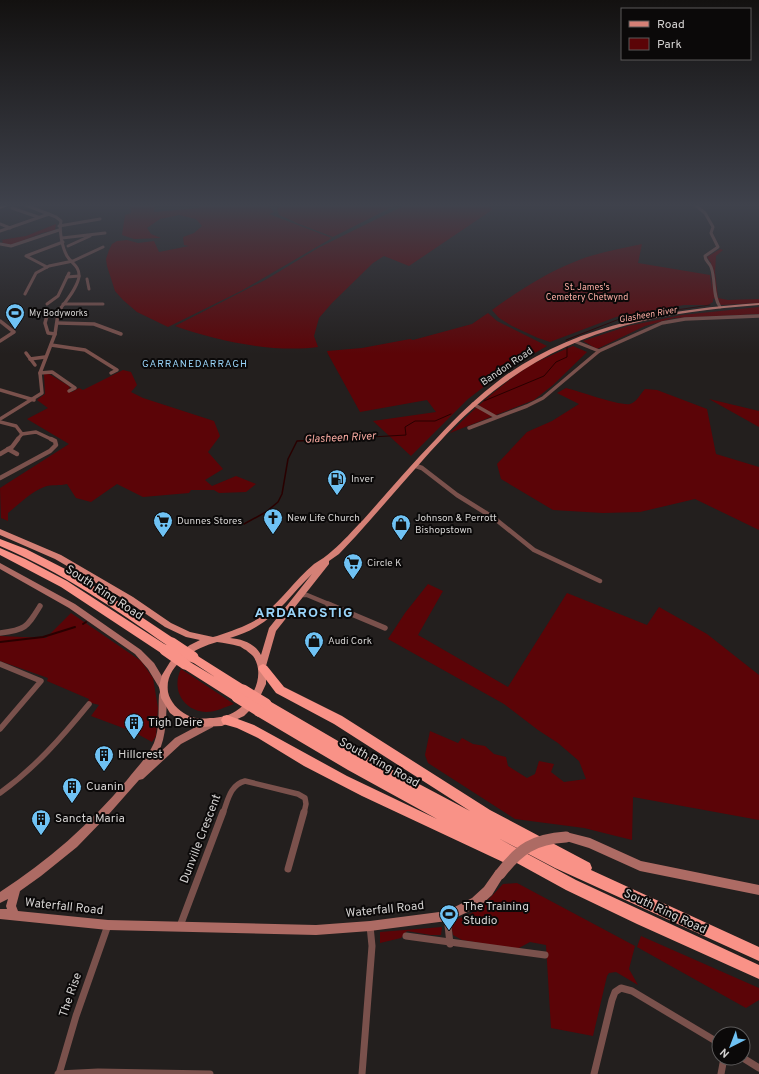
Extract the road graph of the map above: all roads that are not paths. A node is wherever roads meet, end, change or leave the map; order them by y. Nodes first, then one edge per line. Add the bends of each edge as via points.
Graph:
1 (31, 254) edge
2 (66, 254) edge
3 (89, 254) edge
4 (708, 254) edge
5 (73, 262) junction
6 (47, 267) junction
7 (69, 273) dead end
8 (80, 276) junction
9 (67, 277) junction
10 (77, 282) junction
11 (89, 289) dead end
12 (25, 294) dead end
13 (47, 304) dead end
14 (64, 304) junction
15 (103, 304) dead end
16 (759, 304) edge
17 (720, 307) junction
18 (48, 312) dead end
19 (759, 316) edge
20 (0, 321) edge
21 (58, 324) junction
22 (55, 334) junction
23 (121, 334) dead end
24 (574, 340) junction
25 (0, 341) edge
26 (51, 345) junction
27 (599, 351) junction
28 (26, 352) dead end
29 (45, 357) junction
30 (30, 359) junction
31 (35, 365) dead end
32 (40, 373) junction
33 (111, 373) dead end
34 (0, 390) edge
35 (69, 391) dead end
36 (34, 400) junction
37 (473, 404) junction
38 (496, 417) junction
39 (0, 421) edge
40 (469, 428) dead end
41 (22, 434) junction
42 (8, 449) junction
43 (0, 454) edge
44 (17, 454) dead end
45 (416, 466) junction
46 (0, 478) edge
47 (0, 532) edge
48 (0, 542) edge
49 (0, 551) edge
50 (329, 558) junction
51 (0, 566) edge
52 (600, 581) dead end
53 (303, 594) junction
54 (40, 606) dead end
55 (385, 628) dead end
56 (0, 633) edge
57 (215, 639) junction
58 (168, 647) junction
59 (0, 664) edge
60 (263, 668) junction
61 (163, 691) junction
62 (89, 704) dead end
63 (263, 708) junction
64 (227, 720) junction
65 (210, 724) junction
66 (0, 729) edge
67 (131, 782) junction
68 (0, 793) edge
69 (288, 869) dead end
70 (571, 885) junction
71 (16, 888) junction
72 (759, 890) edge
73 (0, 898) edge
74 (655, 906) junction
75 (0, 914) edge
76 (15, 915) junction
77 (447, 916) junction
78 (108, 925) junction
79 (180, 926) junction
80 (370, 926) junction
81 (406, 936) dead end
82 (450, 944) junction
83 (759, 954) edge
84 (545, 955) dead end
85 (759, 972) edge
86 (711, 1038) edge
87 (59, 1074) edge
88 (210, 1074) edge
89 (362, 1074) edge
90 (594, 1074) edge

1 - 6 street via 26,256
2 - 5 street
3 - 5 street
4 - 17 street via 705,259 711,267 716,300
5 - 6 street
5 - 8 street
6 - 12 street via 35,275
7 - 9 street
8 - 9 street
8 - 10 street
9 - 13 street via 58,296
10 - 11 street via 87,280
10 - 14 street
14 - 15 street
14 - 21 street via 58,314
16 - 17 main road, Bandon Road
17 - 24 main road, Bandon Road via 677,312
18 - 22 street via 48,333
19 - 27 street via 669,321
20 - 25 street via 14,332
21 - 22 street
21 - 23 street via 94,324
22 - 26 street
24 - 27 street
24 - 37 main road, Bandon Road via 521,368
26 - 29 street
26 - 33 street via 84,350 117,370
27 - 38 street via 543,398
28 - 30 street
29 - 30 street
29 - 32 street
30 - 31 street
32 - 35 street via 52,372 75,388
32 - 36 street via 42,394
34 - 36 street
36 - 39 street
37 - 38 street
37 - 45 main road, Bandon Road
38 - 40 street
39 - 41 street via 16,426
41 - 42 street
41 - 46 street via 36,432 55,441 56,445 50,452
42 - 43 street
42 - 44 street
45 - 50 main road, Bandon Road
45 - 52 street via 457,496 494,518 534,550
47 - 57 main road via 58,557 130,599 168,625 189,635
48 - 58 highway, South Ring Road via 80,582
49 - 58 highway, South Ring Road via 73,589
50 - 53 main road, Bandon Road
50 - 57 main road, Bandon Road via 313,569 259,622
51 - 61 street via 72,606 138,652 151,666
53 - 55 street
53 - 60 main road, Bandon Road via 272,630
54 - 56 street via 26,628
57 - 60 main road via 233,640 247,645 259,657
57 - 61 main road via 190,648 178,658 169,672
58 - 63 highway, South Ring Road, bridge
59 - 66 street via 41,681
60 - 64 main road via 262,685 255,700 244,711
60 - 74 highway via 280,690 338,720 486,814
61 - 65 main road via 172,709 182,717
61 - 67 street via 161,734 158,744
62 - 68 street via 46,756
63 - 70 highway, South Ring Road via 352,766
63 - 74 highway, South Ring Road via 453,809 560,863
64 - 65 main road
64 - 70 highway via 247,726 305,761 410,814
65 - 67 street via 178,741
67 - 71 street via 73,844
69 - 79 street, Dunville Crescent via 306,804 305,798 245,781 238,783 232,789
70 - 85 highway, South Ring Road
71 - 73 street
71 - 76 street via 11,906
72 - 77 street, Waterfall Road, bridge via 640,866 590,843 566,837 532,844 514,857 479,899
74 - 83 highway, South Ring Road
75 - 76 street, Waterfall Road
76 - 78 street, Waterfall Road
77 - 80 street, Waterfall Road
77 - 82 street
78 - 79 street, Waterfall Road
78 - 87 street, The Rise
79 - 80 street, Waterfall Road via 316,930
80 - 89 street via 372,946
81 - 82 street
82 - 84 street
86 - 90 street via 632,991 621,988 615,992
87 - 88 street, The Rise

